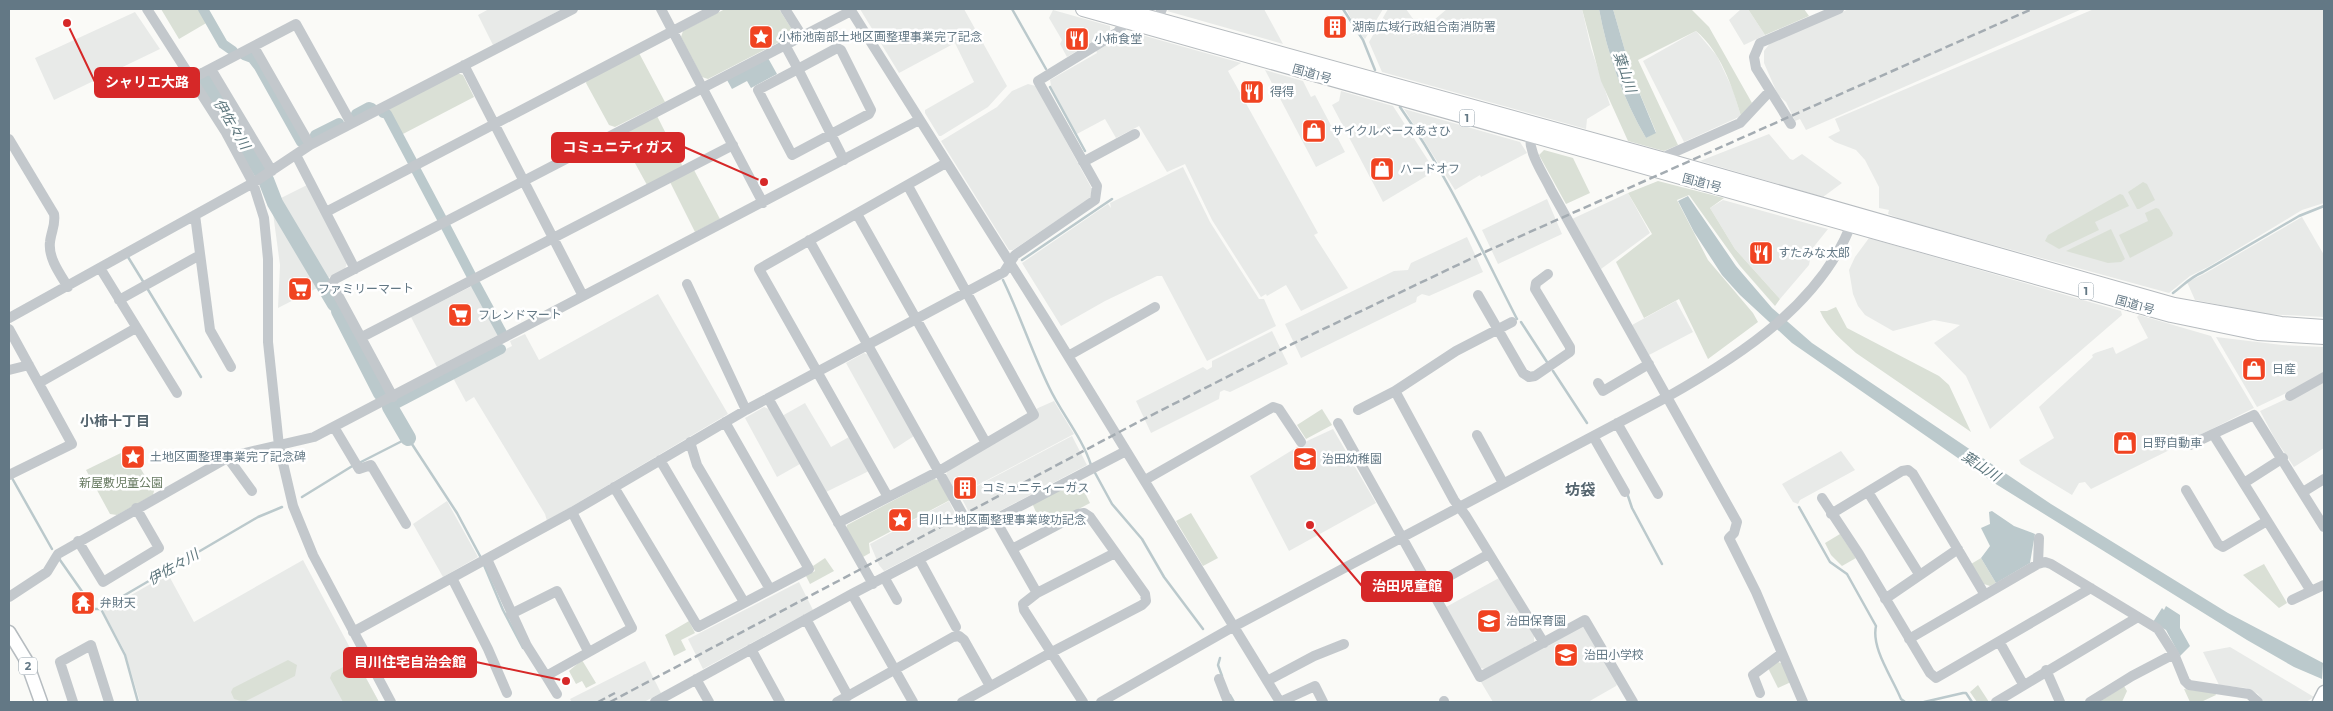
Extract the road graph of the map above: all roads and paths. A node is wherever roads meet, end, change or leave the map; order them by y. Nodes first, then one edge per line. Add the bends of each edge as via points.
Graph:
1 (147, 9) edge
2 (573, 9) edge
3 (661, 9) edge
4 (715, 9) edge
5 (784, 9) edge
6 (1083, 9) edge
7 (1839, 9) edge
8 (850, 10) edge
9 (1159, 14) edge
10 (1122, 15) edge
11 (673, 31) junction
12 (802, 36) junction
13 (785, 45) junction
14 (254, 47) junction
15 (464, 65) junction
16 (211, 69) junction
17 (798, 69) junction
18 (191, 79) junction
19 (703, 88) junction
20 (1766, 95) junction
21 (919, 120) junction
22 (351, 123) junction
23 (494, 124) junction
24 (1791, 124) dead end
25 (1531, 130) junction
26 (831, 134) junction
27 (1135, 134) dead end
28 (9, 139) edge
29 (733, 145) junction
30 (310, 146) junction
31 (296, 155) junction
32 (844, 160) junction
33 (1665, 160) junction
34 (1083, 162) junction
35 (946, 164) junction
36 (272, 171) junction
37 (523, 181) junction
38 (253, 183) junction
39 (908, 186) junction
40 (762, 203) junction
41 (326, 212) junction
42 (857, 214) junction
43 (195, 215) junction
44 (1853, 219) junction
45 (552, 238) junction
46 (809, 240) junction
47 (200, 255) junction
48 (1010, 263) junction
49 (100, 268) junction
50 (355, 268) junction
51 (1548, 274) dead end
52 (687, 284) dead end
53 (68, 287) junction
54 (966, 291) junction
55 (1478, 294) dead end
56 (584, 296) junction
57 (119, 300) junction
58 (1155, 307) dead end
59 (9, 318) edge
60 (916, 319) junction
61 (1512, 322) dead end
62 (2324, 327) edge
63 (136, 328) junction
64 (1498, 329) junction
65 (9, 330) edge
66 (362, 337) junction
67 (2324, 337) edge
68 (866, 346) junction
69 (1068, 356) junction
70 (1648, 364) junction
71 (29, 365) junction
72 (231, 367) dead end
73 (9, 370) edge
74 (818, 372) junction
75 (2324, 378) edge
76 (39, 383) junction
77 (1598, 384) dead end
78 (1395, 391) junction
79 (177, 393) dead end
80 (2290, 396) dead end
81 (393, 397) junction
82 (1667, 397) junction
83 (768, 398) junction
84 (746, 410) junction
85 (1358, 410) dead end
86 (725, 422) junction
87 (1338, 423) dead end
88 (1617, 423) junction
89 (334, 427) junction
90 (2213, 434) junction
91 (1477, 435) dead end
92 (1593, 436) junction
93 (690, 442) junction
94 (1301, 442) dead end
95 (986, 443) junction
96 (2190, 444) dead end
97 (279, 446) junction
98 (1126, 451) junction
99 (228, 458) junction
100 (2282, 458) junction
101 (660, 460) junction
102 (938, 471) junction
103 (9, 475) edge
104 (2324, 479) edge
105 (1145, 480) junction
106 (2244, 482) junction
107 (1503, 483) junction
108 (614, 487) junction
109 (2186, 490) dead end
110 (252, 491) dead end
111 (1625, 492) dead end
112 (1868, 492) junction
113 (2304, 492) junction
114 (1658, 494) dead end
115 (888, 497) junction
116 (1822, 498) dead end
117 (1459, 507) junction
118 (136, 508) junction
119 (572, 512) junction
120 (1832, 514) junction
121 (995, 519) junction
122 (2268, 521) junction
123 (838, 523) junction
124 (406, 524) dead end
125 (2324, 526) edge
126 (972, 531) junction
127 (1403, 538) junction
128 (2039, 538) dead end
129 (78, 542) junction
130 (1012, 549) junction
131 (1958, 549) junction
132 (1115, 553) junction
133 (1489, 554) junction
134 (487, 559) junction
135 (919, 559) junction
136 (2038, 564) junction
137 (1919, 574) junction
138 (452, 578) junction
139 (884, 578) junction
140 (873, 584) junction
141 (2324, 585) edge
142 (1430, 587) junction
143 (2091, 588) junction
144 (770, 589) junction
145 (2311, 591) junction
146 (1037, 593) junction
147 (852, 594) junction
148 (1985, 595) junction
149 (9, 597) edge
150 (1885, 599) junction
151 (897, 600) dead end
152 (2292, 600) dead end
153 (744, 602) junction
154 (512, 614) junction
155 (2138, 617) junction
156 (806, 619) junction
157 (956, 627) dead end
158 (1233, 627) junction
159 (9, 632) edge
160 (353, 632) junction
161 (1909, 639) junction
162 (1544, 643) junction
163 (2000, 643) junction
164 (1344, 644) dead end
165 (751, 649) junction
166 (588, 651) junction
167 (1052, 652) junction
168 (1781, 654) junction
169 (2174, 654) junction
170 (895, 670) junction
171 (2046, 670) junction
172 (546, 676) junction
173 (696, 679) junction
174 (1219, 679) dead end
175 (1267, 681) junction
176 (2023, 684) junction
177 (990, 686) junction
178 (507, 693) dead end
179 (1760, 693) dead end
180 (2324, 693) edge
181 (557, 694) dead end
182 (848, 696) junction
183 (41, 702) edge
184 (73, 702) edge
185 (109, 702) edge
186 (391, 702) edge
187 (655, 702) edge
188 (709, 702) edge
189 (780, 702) edge
190 (837, 702) edge
191 (913, 702) edge
192 (962, 702) edge
193 (1083, 702) edge
194 (1101, 702) edge
195 (1228, 702) edge
196 (1280, 702) edge
197 (1323, 702) edge
198 (1632, 702) edge
199 (1803, 702) edge
200 (1996, 702) edge
201 (2060, 702) edge
202 (2090, 702) edge
203 (2258, 702) edge
204 (2319, 702) edge

1 - 18 street
2 - 15 street
3 - 11 street
4 - 11 street
5 - 12 street
6 - 10 highway, 国道1号 / 1
7 - 20 street via 1760,43 1754,57
8 - 12 street
8 - 21 street
9 - 10 highway, 国道1号 / 1
9 - 25 highway, 国道1号 / 1
10 - 25 highway, 国道1号 / 1
10 - 34 street via 1118,32 1038,82
11 - 19 street
11 - 23 street
12 - 13 street
13 - 17 street
13 - 19 street
14 - 16 street
14 - 22 street via 296,24
14 - 30 street
15 - 22 street
15 - 23 street
16 - 18 street
16 - 36 street
17 - 26 street
17 - 26 street via 758,90 792,155
17 - 26 street via 837,48 871,110
18 - 38 street via 238,152
19 - 29 street
19 - 37 street
20 - 24 street
20 - 33 street via 1740,123 1668,155
21 - 32 street
21 - 35 street
22 - 30 street
23 - 37 street
23 - 41 street
25 - 33 highway, 国道1号 / 1
25 - 44 highway, 国道1号 / 1
25 - 70 street via 1531,151
26 - 32 street
27 - 34 street
28 - 53 street via 54,214 50,247 57,270
29 - 40 street
29 - 45 street
30 - 31 street
31 - 36 street
31 - 41 street
32 - 40 street
33 - 44 highway, 国道1号 / 1
34 - 48 street via 1097,186 1095,200 1015,255
35 - 39 street
35 - 48 street
36 - 38 street
37 - 45 street
37 - 50 street
38 - 43 street
38 - 97 street via 264,218 268,259 268,342
39 - 42 street
39 - 54 street
40 - 56 street
41 - 50 street
42 - 46 street
42 - 60 street
43 - 47 street
43 - 49 street
44 - 62 highway, 国道1号 / 1 via 2174,305 2281,324
44 - 67 highway, 国道1号 / 1 via 2171,315 2258,333
44 - 82 street via 1839,253 1787,313 1724,364
45 - 56 street
45 - 66 street
46 - 68 street
46 - 74 street via 759,269
47 - 57 street
47 - 72 street via 210,330
48 - 54 street via 1004,272
48 - 69 street
49 - 53 street
49 - 57 street
50 - 66 street via 332,284
51 - 64 street via 1536,283 1536,289 1570,347 1566,357 1529,377 1523,373
52 - 84 street
53 - 59 street
54 - 60 street
54 - 95 street via 1034,415
55 - 64 street
56 - 81 street
57 - 63 street
58 - 69 street
60 - 68 street
60 - 95 street
61 - 64 street
63 - 76 street
63 - 79 street
64 - 78 street via 1456,351
65 - 71 street
66 - 81 street
68 - 74 street
68 - 102 street
69 - 98 street
70 - 77 street via 1603,391
70 - 82 street
71 - 73 street
71 - 76 street
74 - 83 street
74 - 115 street
75 - 80 street
76 - 103 street via 72,444
78 - 85 street
78 - 117 street
81 - 89 street
82 - 88 street
82 - 168 street via 1737,522 1734,533 1728,538 1756,592
83 - 84 street
83 - 123 street
84 - 86 street
86 - 93 street
86 - 144 street via 809,569
87 - 127 street
88 - 92 street
88 - 114 street
89 - 97 street via 314,437
89 - 124 street via 356,465 371,465
90 - 96 street
90 - 100 street via 2254,415
90 - 106 street
91 - 107 street
92 - 107 street
92 - 111 street
93 - 101 street
93 - 144 street via 698,465
94 - 105 street via 1280,409 1273,407
95 - 102 street
97 - 99 street
97 - 160 street via 299,524
98 - 105 street
98 - 121 street
99 - 110 street
99 - 118 street
100 - 106 street
100 - 113 street
101 - 108 street
101 - 153 street
102 - 115 street
102 - 126 street
104 - 113 street
105 - 158 street
106 - 122 street
107 - 117 street
108 - 119 street
108 - 153 street via 698,627
109 - 122 street via 2218,544 2223,547
112 - 120 street
112 - 131 street via 1908,470
112 - 137 street
113 - 125 street
115 - 123 street
116 - 120 street
117 - 127 street
117 - 133 street
118 - 129 street
118 - 129 street via 159,548 103,582
119 - 134 street
119 - 166 street via 632,628
120 - 150 street
121 - 126 street
121 - 130 street
122 - 145 street
123 - 140 street
126 - 135 street
127 - 142 street
127 - 158 street
128 - 136 street
129 - 149 street via 58,554 47,572
130 - 132 street via 1084,513
130 - 146 street
131 - 137 street
131 - 148 street
132 - 146 street
132 - 167 street via 1145,594 1146,601
133 - 142 street
133 - 162 street
134 - 138 street
134 - 154 street
135 - 139 street
135 - 157 street
136 - 143 street via 2051,564
136 - 148 street
137 - 150 street
138 - 160 street
138 - 178 street
139 - 140 street
139 - 151 street
140 - 147 street
141 - 145 street
142 - 162 street via 1480,677
143 - 155 street
143 - 163 street
144 - 153 street
145 - 152 street
146 - 167 street via 1023,604
147 - 156 street
147 - 170 street
148 - 161 street
150 - 161 street
154 - 166 street via 557,591
154 - 172 street
155 - 169 street via 2158,630
155 - 171 street
156 - 165 street
156 - 182 street
158 - 175 street
158 - 194 street
159 - 183 main road, 2 via 26,660
160 - 186 street
161 - 163 street via 1936,678
162 - 198 street via 1585,620
163 - 176 street
164 - 175 street
165 - 173 street
165 - 189 street
166 - 172 street
167 - 177 street
167 - 193 street
168 - 179 street via 1753,675
168 - 199 street
169 - 202 street
169 - 203 street via 2189,685 2249,694
170 - 177 street via 959,636
170 - 182 street
170 - 191 street
171 - 176 street
171 - 201 street
172 - 181 street
173 - 187 street
173 - 188 street
174 - 195 street
175 - 196 street
176 - 200 street
177 - 192 street
180 - 204 main road
182 - 190 street
184 - 185 street via 60,662 91,646
196 - 197 street via 1315,686

